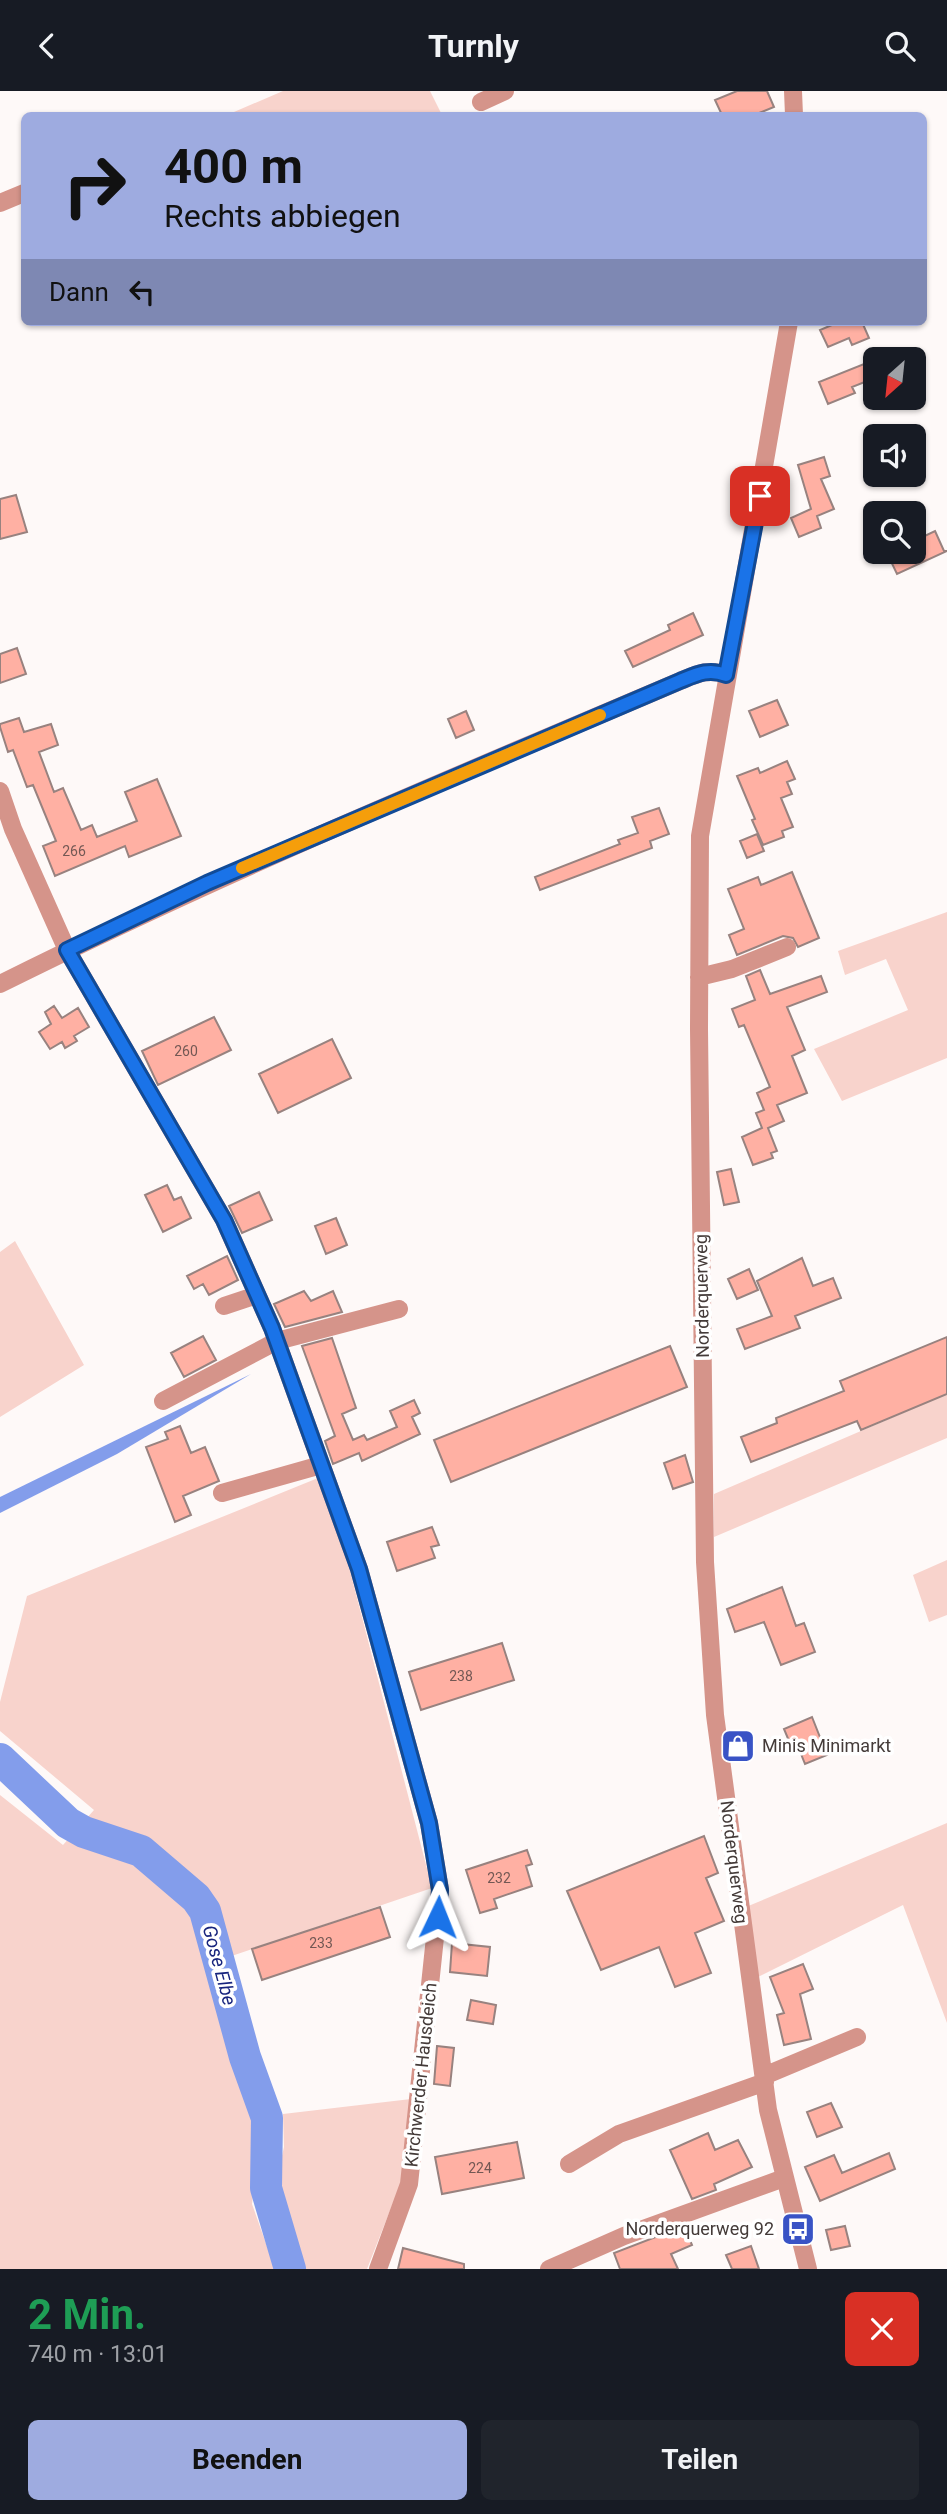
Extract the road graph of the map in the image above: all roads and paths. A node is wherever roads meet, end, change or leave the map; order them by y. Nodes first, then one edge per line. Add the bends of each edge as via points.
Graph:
1 (505, 91) edge
2 (793, 91) edge
3 (481, 102) dead end
4 (794, 112) edge
5 (21, 194) edge
6 (0, 203) edge
7 (788, 326) edge
8 (726, 675) junction
9 (0, 791) edge
10 (787, 947) dead end
11 (67, 950) junction
12 (699, 977) junction
13 (0, 984) edge
14 (257, 1296) junction
15 (224, 1306) dead end
16 (400, 1309) dead end
17 (277, 1341) junction
18 (163, 1401) dead end
19 (321, 1465) junction
20 (222, 1493) dead end
21 (857, 2037) dead end
22 (764, 2079) junction
23 (569, 2164) dead end
24 (784, 2178) junction
25 (378, 2269) edge
26 (549, 2269) edge
27 (808, 2269) edge

1 - 3 street
2 - 4 street
5 - 6 street
7 - 8 street, Norderquerweg
8 - 11 street via 704,671 680,681 207,883
8 - 12 street, Norderquerweg via 700,836
9 - 11 street, Kirchwerder Hausdeich
10 - 12 street
11 - 13 street
11 - 14 street, Kirchwerder Hausdeich via 224,1220
12 - 22 street, Norderquerweg via 705,1562 715,1715
14 - 15 street
14 - 17 street, Kirchwerder Hausdeich
16 - 17 street
17 - 18 street
17 - 19 street, Kirchwerder Hausdeich
19 - 20 street
19 - 25 street, Kirchwerder Hausdeich via 359,1569 429,1823 440,1890 410,2184
21 - 22 street
22 - 23 street via 619,2134
22 - 24 street, Norderquerweg
24 - 26 street via 624,2236
24 - 27 street, Norderquerweg

